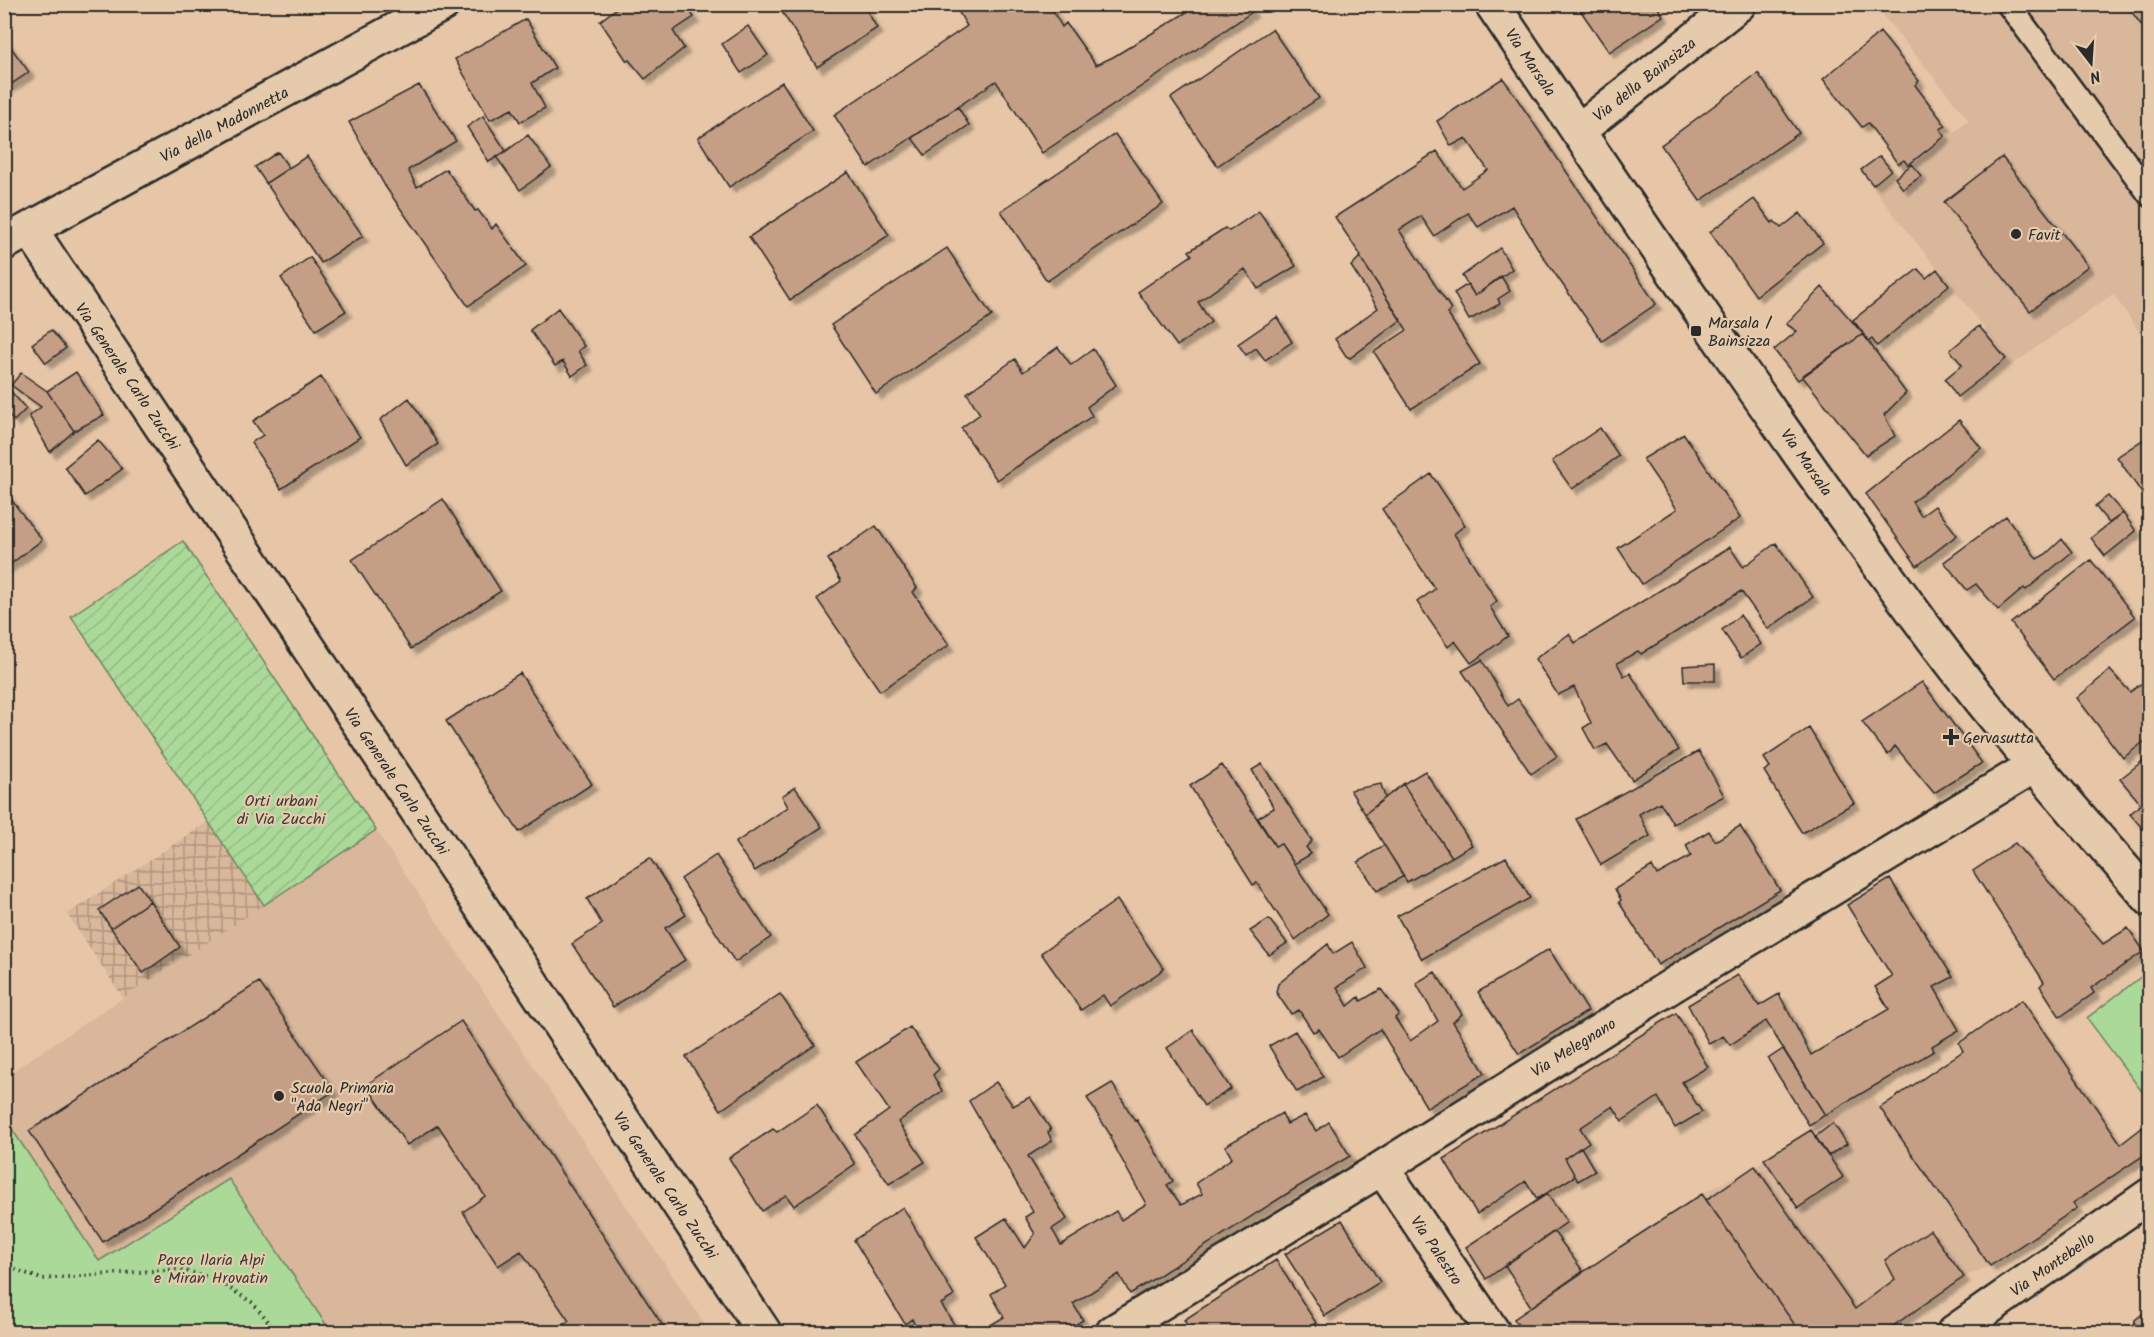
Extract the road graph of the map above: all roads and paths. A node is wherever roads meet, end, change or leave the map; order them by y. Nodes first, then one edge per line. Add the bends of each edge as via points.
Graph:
1 (443, 4) edge
2 (1492, 4) edge
3 (1739, 4) edge
4 (2008, 4) edge
5 (1578, 131) junction
6 (2150, 195) edge
7 (17, 236) edge
8 (2035, 765) junction
9 (2150, 899) edge
10 (1382, 1168) junction
11 (2150, 1195) edge
12 (4, 1265) edge
13 (277, 1332) edge
14 (764, 1332) edge
15 (1113, 1332) edge
16 (1493, 1332) edge
17 (1954, 1332) edge

1 - 7 street, Via della Madonnetta
2 - 5 street, Via Marsala
3 - 5 street, Via della Bainsizza
4 - 6 lane
5 - 8 street, Via Marsala via 1700,311 1933,639
7 - 14 street, Via Generale Carlo Zucchi
8 - 9 street, Via Marsala
8 - 10 street, Via Melegnano via 1673,984
10 - 15 street, Via Melegnano
10 - 16 street, Via Palestro
11 - 17 street, Via Montebello
12 - 13 path via 41,1279 179,1269 215,1279 253,1303

